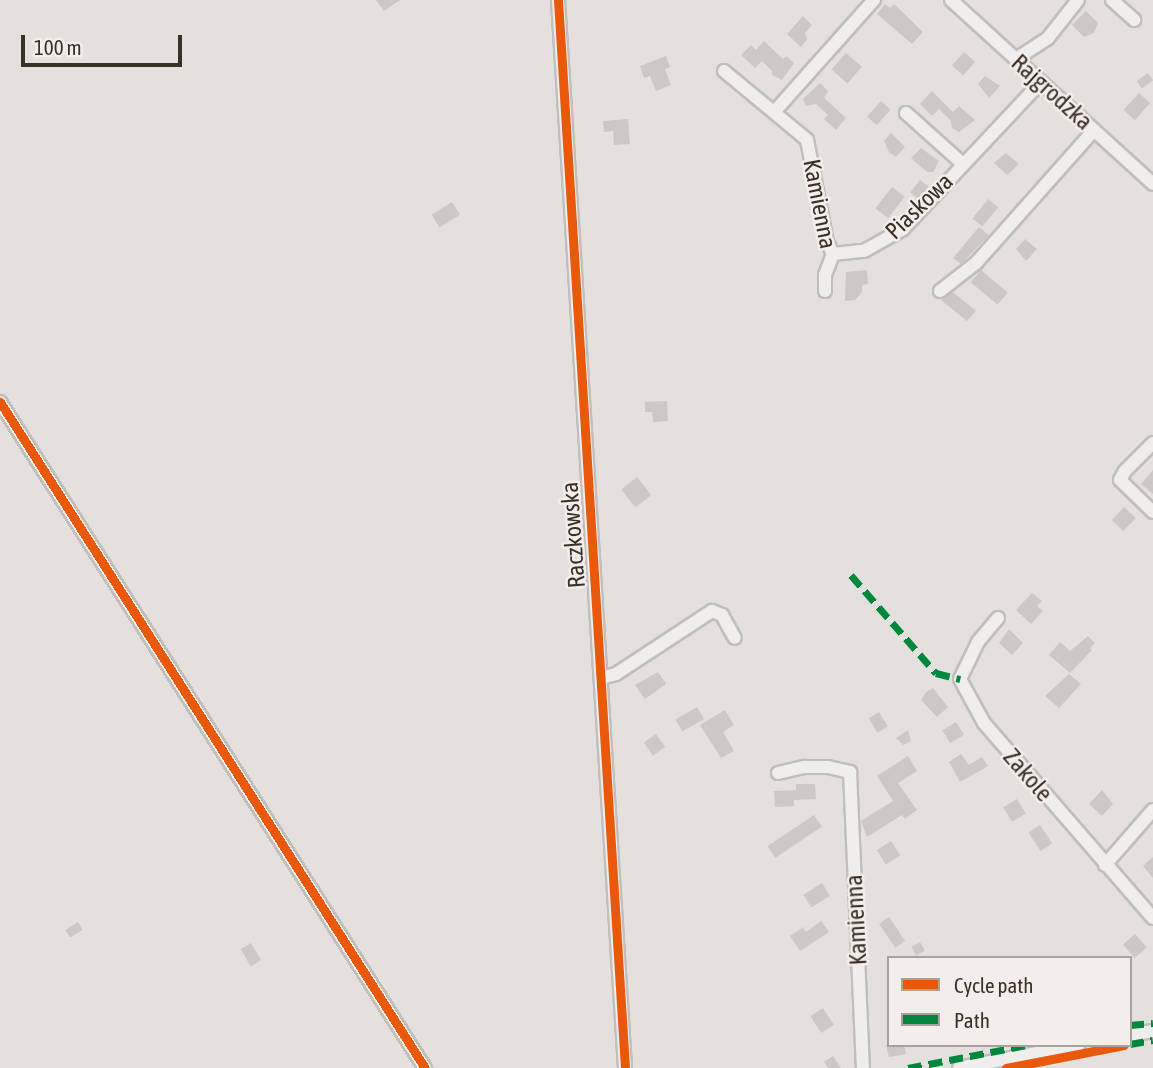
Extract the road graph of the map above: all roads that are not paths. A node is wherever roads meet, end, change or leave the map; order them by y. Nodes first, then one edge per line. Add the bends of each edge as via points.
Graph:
1 (558, 0) edge
2 (874, 0) edge
3 (951, 0) edge
4 (1078, 0) edge
5 (1112, 0) edge
6 (1134, 20) dead end
7 (1016, 59) junction
8 (724, 71) dead end
9 (1041, 82) junction
10 (775, 111) junction
11 (906, 113) dead end
12 (1094, 130) junction
13 (963, 163) junction
14 (1153, 184) edge
15 (833, 254) junction
16 (825, 291) dead end
17 (940, 291) dead end
18 (0, 402) edge
19 (1153, 443) edge
20 (1153, 512) edge
21 (998, 618) dead end
22 (735, 638) dead end
23 (601, 678) junction
24 (778, 774) dead end
25 (1153, 810) edge
26 (1105, 864) junction
27 (1153, 918) edge
28 (1153, 1031) edge
29 (1132, 1035) edge
30 (1060, 1047) edge
31 (1031, 1050) edge
32 (425, 1068) edge
33 (625, 1068) edge
34 (863, 1068) edge
35 (959, 1068) edge

1 - 23 street, Raczkowska
2 - 10 street
3 - 7 street, Rajgrodzka
4 - 7 street via 1048,38
5 - 6 street
7 - 9 street, Rajgrodzka
8 - 10 street, Kamienna
9 - 12 street, Rajgrodzka
9 - 13 street, Piaskowa
10 - 15 street, Kamienna via 807,140
11 - 13 street, Piaskowa
12 - 14 street, Rajgrodzka
12 - 17 street via 976,263
13 - 15 street, Piaskowa via 918,214 888,239 864,251
15 - 16 street, Kamienna
18 - 32 street
19 - 20 street via 1121,480
21 - 26 street, Zakole via 978,642 960,680 984,723
22 - 23 street via 722,615 712,611 616,674
23 - 33 street, Raczkowska
24 - 34 street, Kamienna via 805,767 850,772
25 - 26 street
26 - 27 street, Zakole
28 - 29 street
30 - 31 street
31 - 35 street

